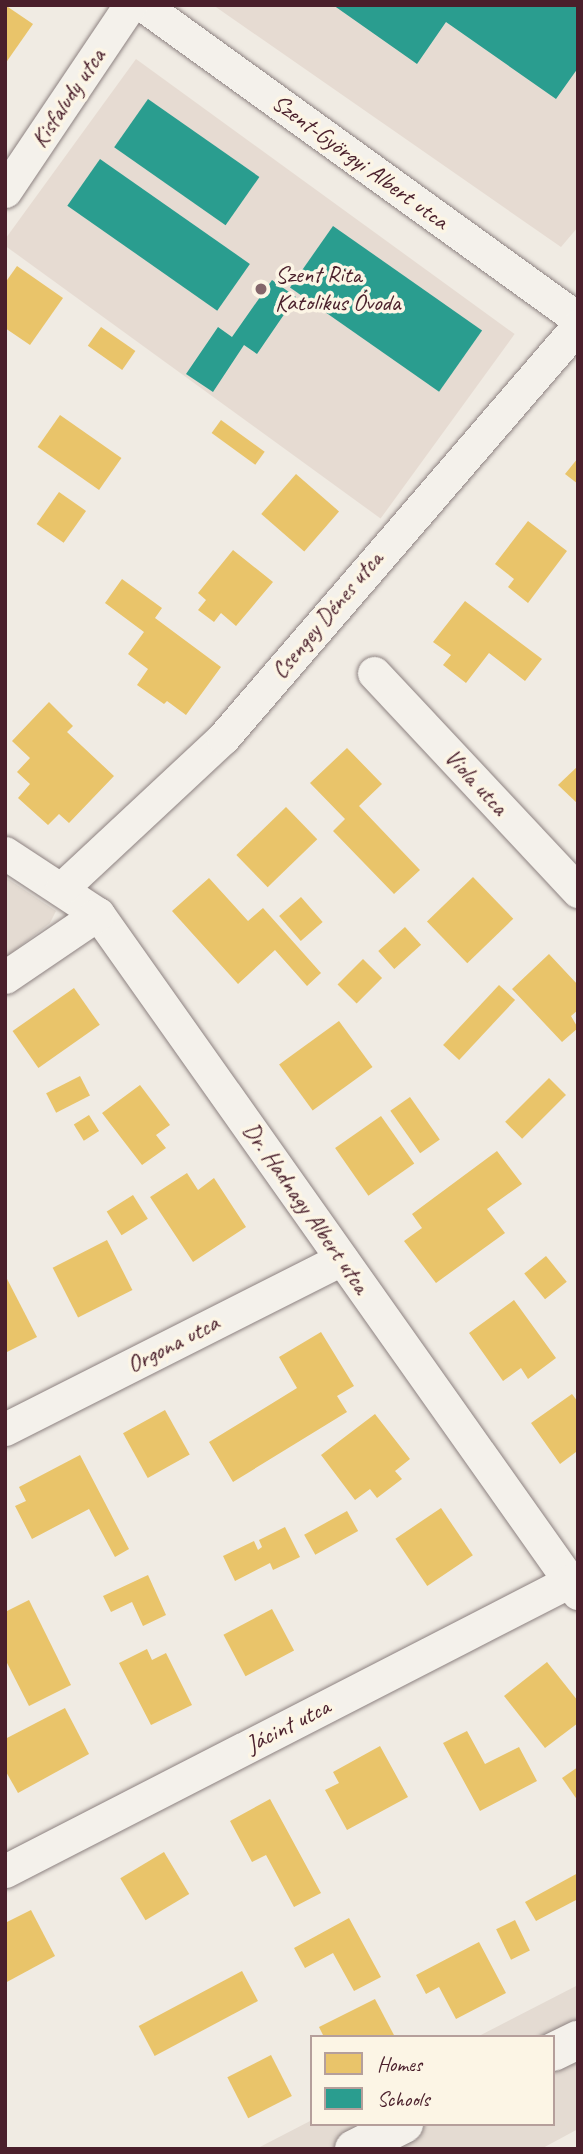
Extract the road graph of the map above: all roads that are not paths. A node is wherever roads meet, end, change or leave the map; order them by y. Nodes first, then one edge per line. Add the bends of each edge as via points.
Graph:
1 (130, 5) edge
2 (143, 5) edge
3 (5, 191) edge
4 (578, 319) edge
5 (578, 327) edge
6 (374, 673) dead end
7 (5, 853) edge
8 (61, 889) junction
9 (578, 891) edge
10 (98, 914) junction
11 (5, 977) edge
12 (341, 1259) junction
13 (5, 1429) edge
14 (574, 1587) edge
15 (5, 1871) edge
16 (578, 2040) edge
17 (555, 2051) edge
18 (400, 2126) edge
19 (354, 2149) edge

1 - 3 street, Kisfaludy utca
2 - 4 street, Szent-Györgyi Albert utca
5 - 8 street, Csengey Dénes utca via 223,738
6 - 9 street, Viola utca
7 - 8 street, Dr. Hadnagy Albert utca
8 - 10 street, Dr. Hadnagy Albert utca
10 - 11 street
10 - 12 street, Dr. Hadnagy Albert utca
12 - 13 street, Orgona utca
12 - 14 street, Dr. Hadnagy Albert utca
14 - 15 street, Jácint utca
16 - 17 main road
18 - 19 main road

